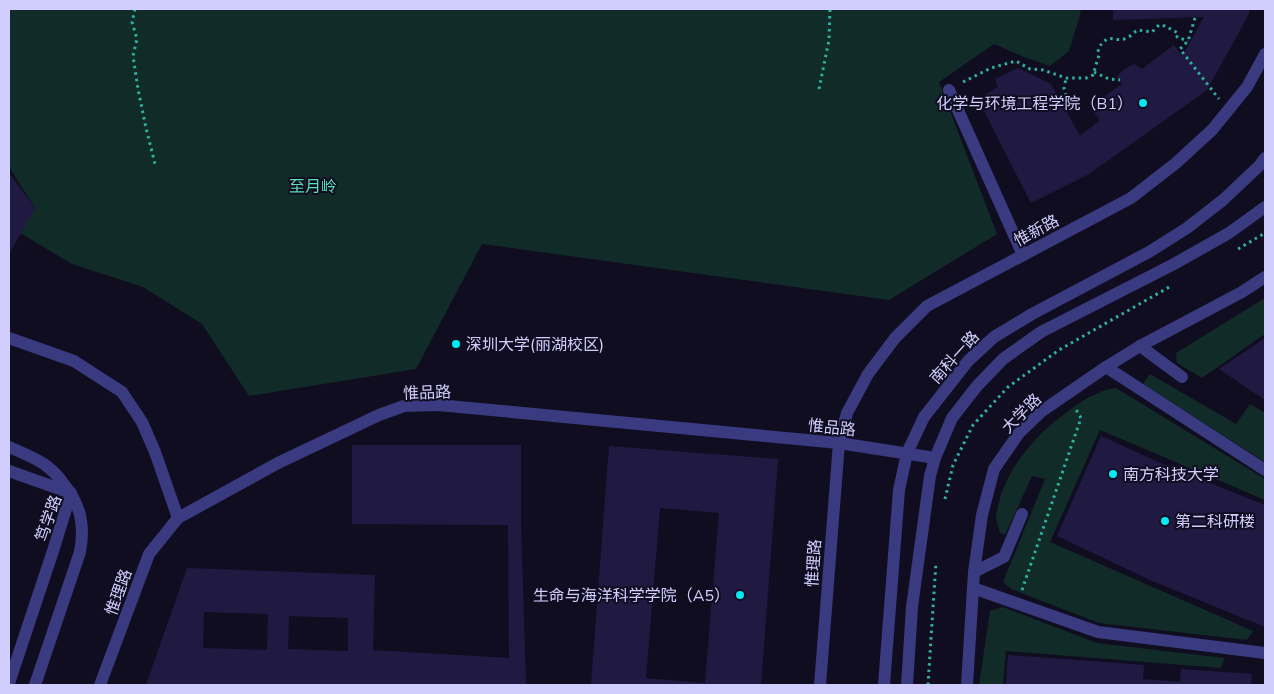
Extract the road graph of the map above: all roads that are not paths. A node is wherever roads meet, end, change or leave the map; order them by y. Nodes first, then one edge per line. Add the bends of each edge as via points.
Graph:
1 (1265, 54) edge
2 (949, 90) road end
3 (1265, 158) edge
4 (1265, 207) edge
5 (1023, 255) junction
6 (1265, 277) edge
7 (9, 338) edge
8 (1140, 346) junction
9 (1106, 367) junction
10 (1182, 377) dead end
11 (839, 443) junction
12 (9, 447) edge
13 (907, 453) junction
14 (935, 458) junction
15 (1265, 470) edge
16 (9, 471) edge
17 (71, 493) junction
18 (1022, 514) dead end
19 (178, 518) junction
20 (974, 572) junction
21 (973, 588) junction
22 (1265, 653) edge
23 (9, 683) edge
24 (34, 685) edge
25 (100, 685) edge
26 (820, 685) edge
27 (884, 685) edge
28 (907, 685) edge
29 (966, 685) edge

1 - 5 street, 惟新路 via 1247,88 1212,130 1176,163 1131,198
2 - 5 street
3 - 13 street, 南科一路 via 1223,200 1187,228 994,337 968,361 924,417
4 - 14 street via 1174,264 1041,332 1003,359 952,418
5 - 11 street, 惟新路 via 927,306 895,338 868,374 847,413
6 - 8 street, 大学路
7 - 19 street via 74,361 122,392 142,422 156,452
8 - 9 street, 大学路
8 - 10 street
9 - 15 street
9 - 20 street, 大学路 via 1042,411 1019,433 994,469 982,515
11 - 13 street, 惟品路
11 - 19 street, 惟品路 via 438,405 404,406 278,463
11 - 26 street, 惟理路
12 - 17 street via 44,465
13 - 14 street, 惟品路
13 - 27 street, 南科一路 via 899,490
14 - 28 street via 912,607
16 - 17 street
17 - 23 street, 笃学路
17 - 24 street, 笃学路 via 80,510 80,552
18 - 20 street via 1004,557
19 - 25 street, 惟理路 via 149,554
20 - 21 street, 大学路
21 - 22 street via 1098,632
21 - 29 street, 大学路

